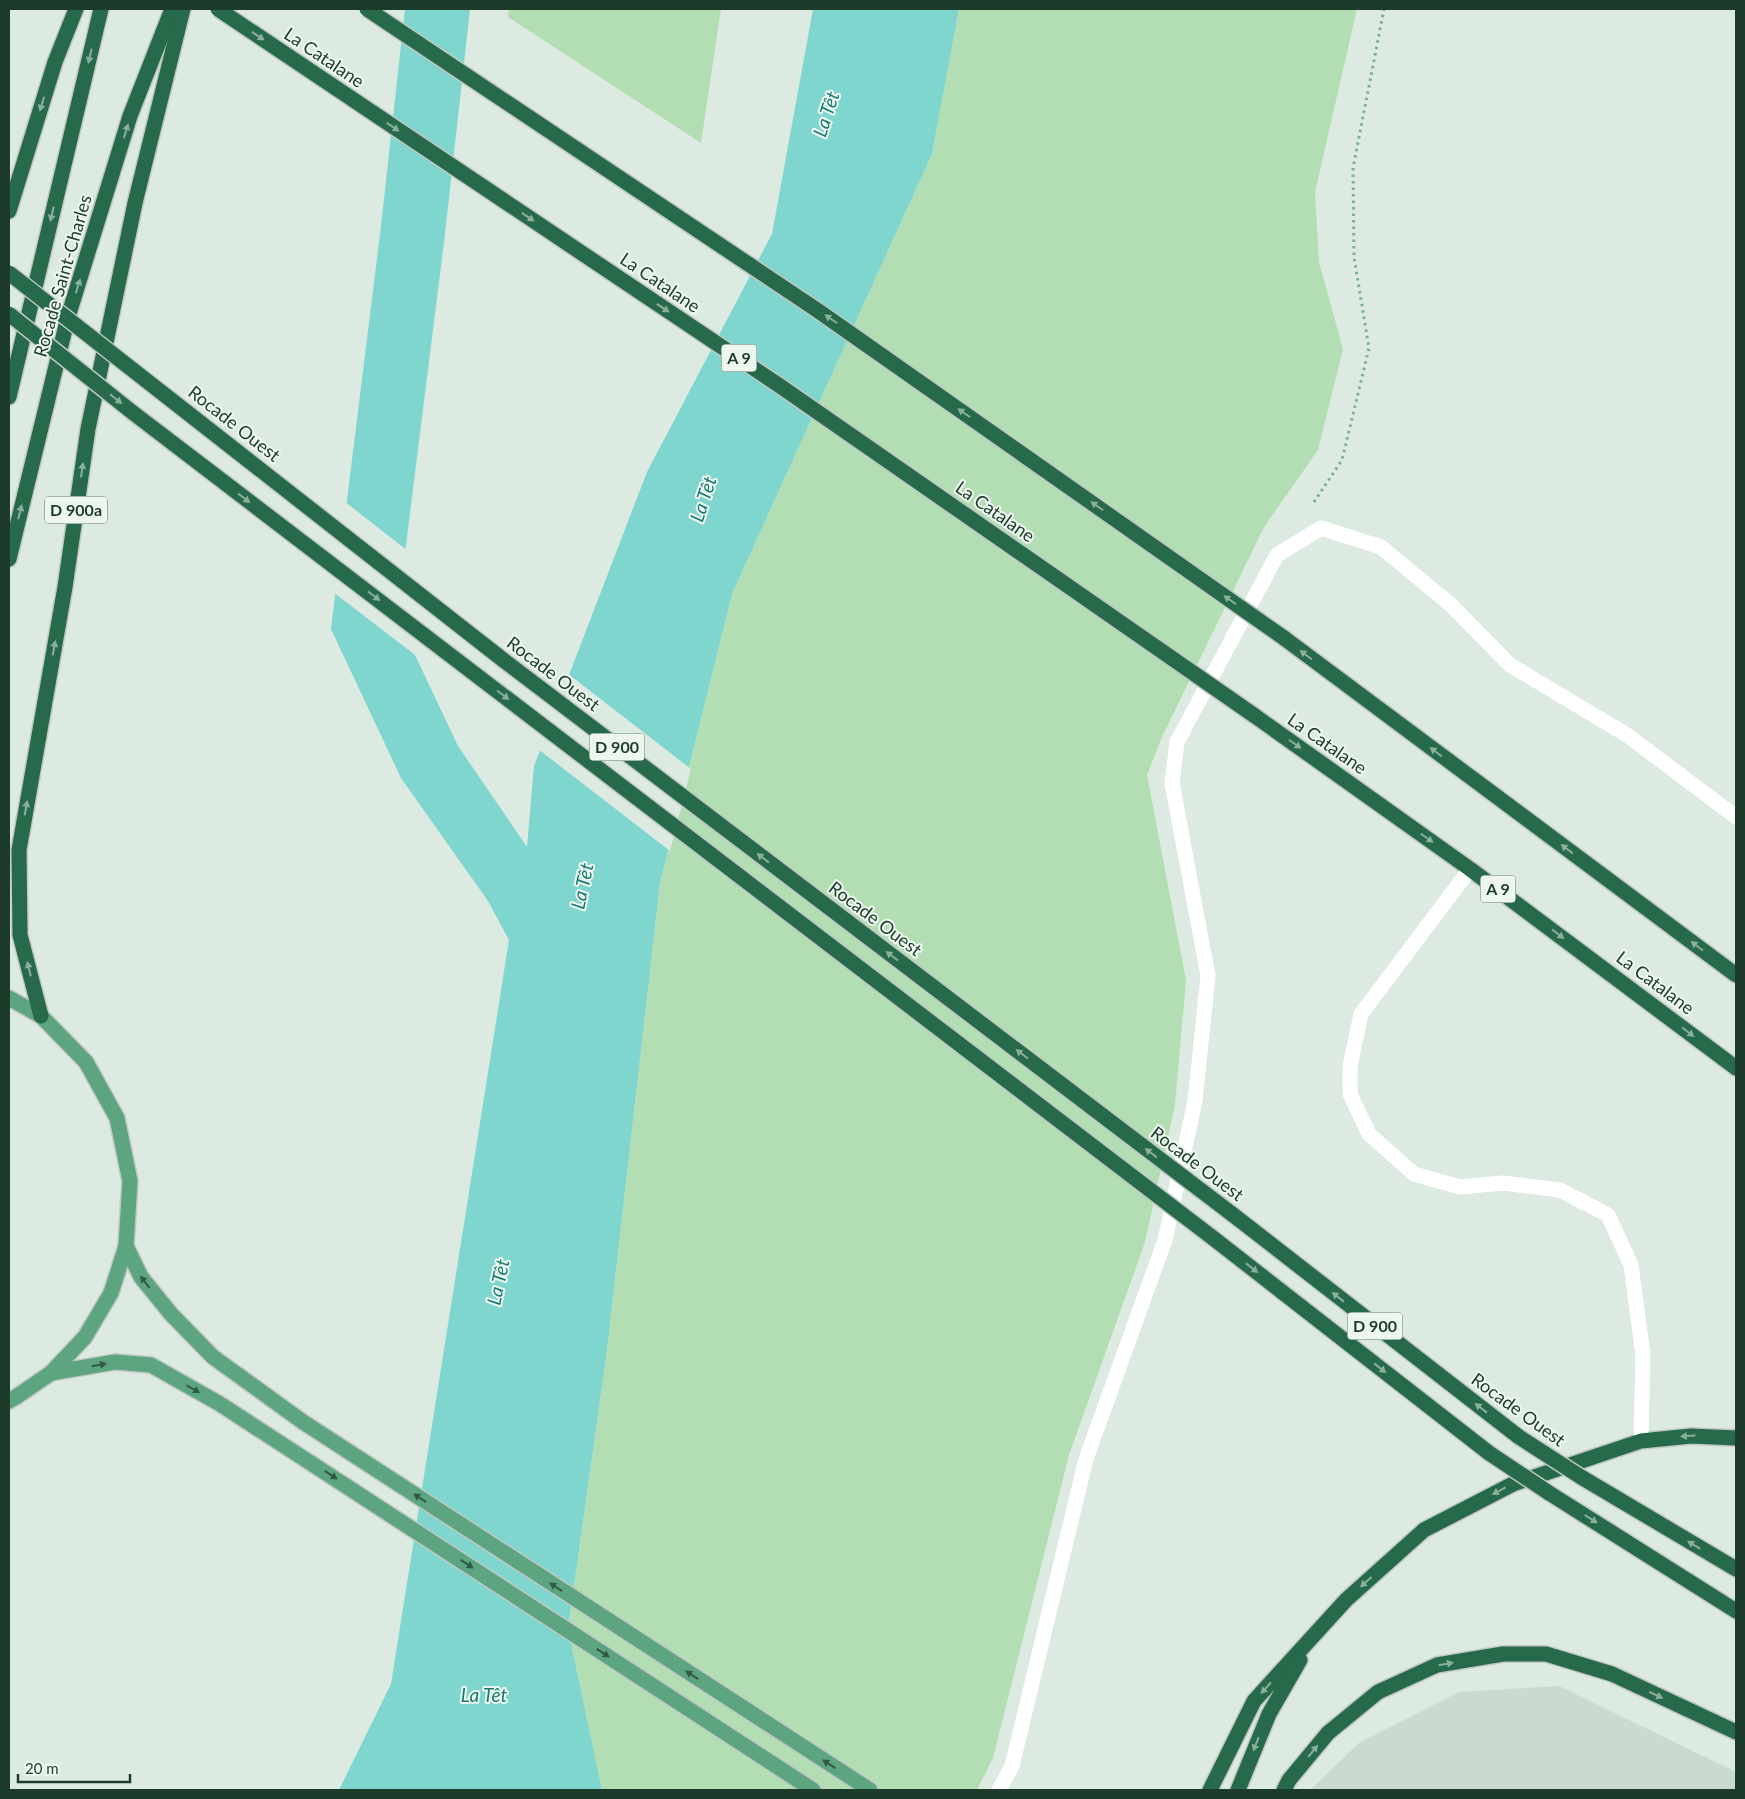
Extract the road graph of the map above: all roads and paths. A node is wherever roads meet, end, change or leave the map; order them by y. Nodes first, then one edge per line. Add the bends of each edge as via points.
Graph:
1 (76, 9) edge
2 (101, 9) edge
3 (172, 9) edge
4 (183, 9) edge
5 (218, 9) edge
6 (367, 9) edge
7 (1384, 9) edge
8 (9, 211) edge
9 (9, 273) edge
10 (9, 314) edge
11 (9, 397) edge
12 (1310, 508) dead end
13 (9, 559) edge
14 (1736, 817) edge
15 (1470, 869) junction
16 (1736, 975) edge
17 (9, 998) edge
18 (41, 1016) junction
19 (1736, 1068) edge
20 (126, 1246) junction
21 (51, 1373) junction
22 (9, 1401) edge
23 (1736, 1438) edge
24 (1642, 1441) junction
25 (1736, 1570) edge
26 (1346, 1600) junction
27 (1736, 1611) edge
28 (1736, 1732) edge
29 (813, 1790) edge
30 (870, 1790) edge
31 (999, 1790) edge
32 (1210, 1790) edge
33 (1238, 1790) edge
34 (1284, 1790) edge

1 -> 8 highway via 55,62
2 -> 11 highway, Rocade Saint-Charles
13 -> 3 highway, Rocade Saint-Charles / D 900a via 68,317 130,116
18 -> 4 highway, D 900a via 20,935 18,850 88,429 135,203
5 -> 15 highway, La Catalane / A 9, bridge via 772,381
16 -> 6 highway, bridge via 1284,638 817,310
7 - 12 path via 1353,168 1354,257 1369,348 1342,460
25 -> 9 highway, Rocade Ouest / D 900, bridge via 1519,1438 1232,1214 502,659
10 -> 27 highway, D 900, bridge via 1489,1453
14 - 31 lane via 1627,735 1510,665 1451,605 1381,547 1321,528 1278,555 1177,742 1172,782 1208,976 1195,1102 1165,1240 1086,1459 1012,1766
15 -> 19 highway, La Catalane / A 9
15 - 24 lane via 1361,1014 1350,1066 1350,1094 1369,1134 1414,1174 1460,1186 1503,1183 1560,1190 1608,1215 1632,1265 1643,1355
17 - 18 main road
18 - 20 main road via 86,1062 116,1118 130,1181
20 - 21 main road via 111,1293 85,1337
30 -> 20 main road via 303,1422 213,1357 141,1278
21 - 22 main road
21 -> 29 main road via 115,1362 151,1365 220,1404
23 -> 24 highway via 1691,1436
24 -> 26 highway via 1512,1484 1424,1530
26 -> 32 highway via 1254,1701
26 -> 33 highway via 1300,1659 1268,1714
34 -> 28 highway via 1328,1733 1378,1692 1437,1666 1503,1654 1546,1654 1612,1674

